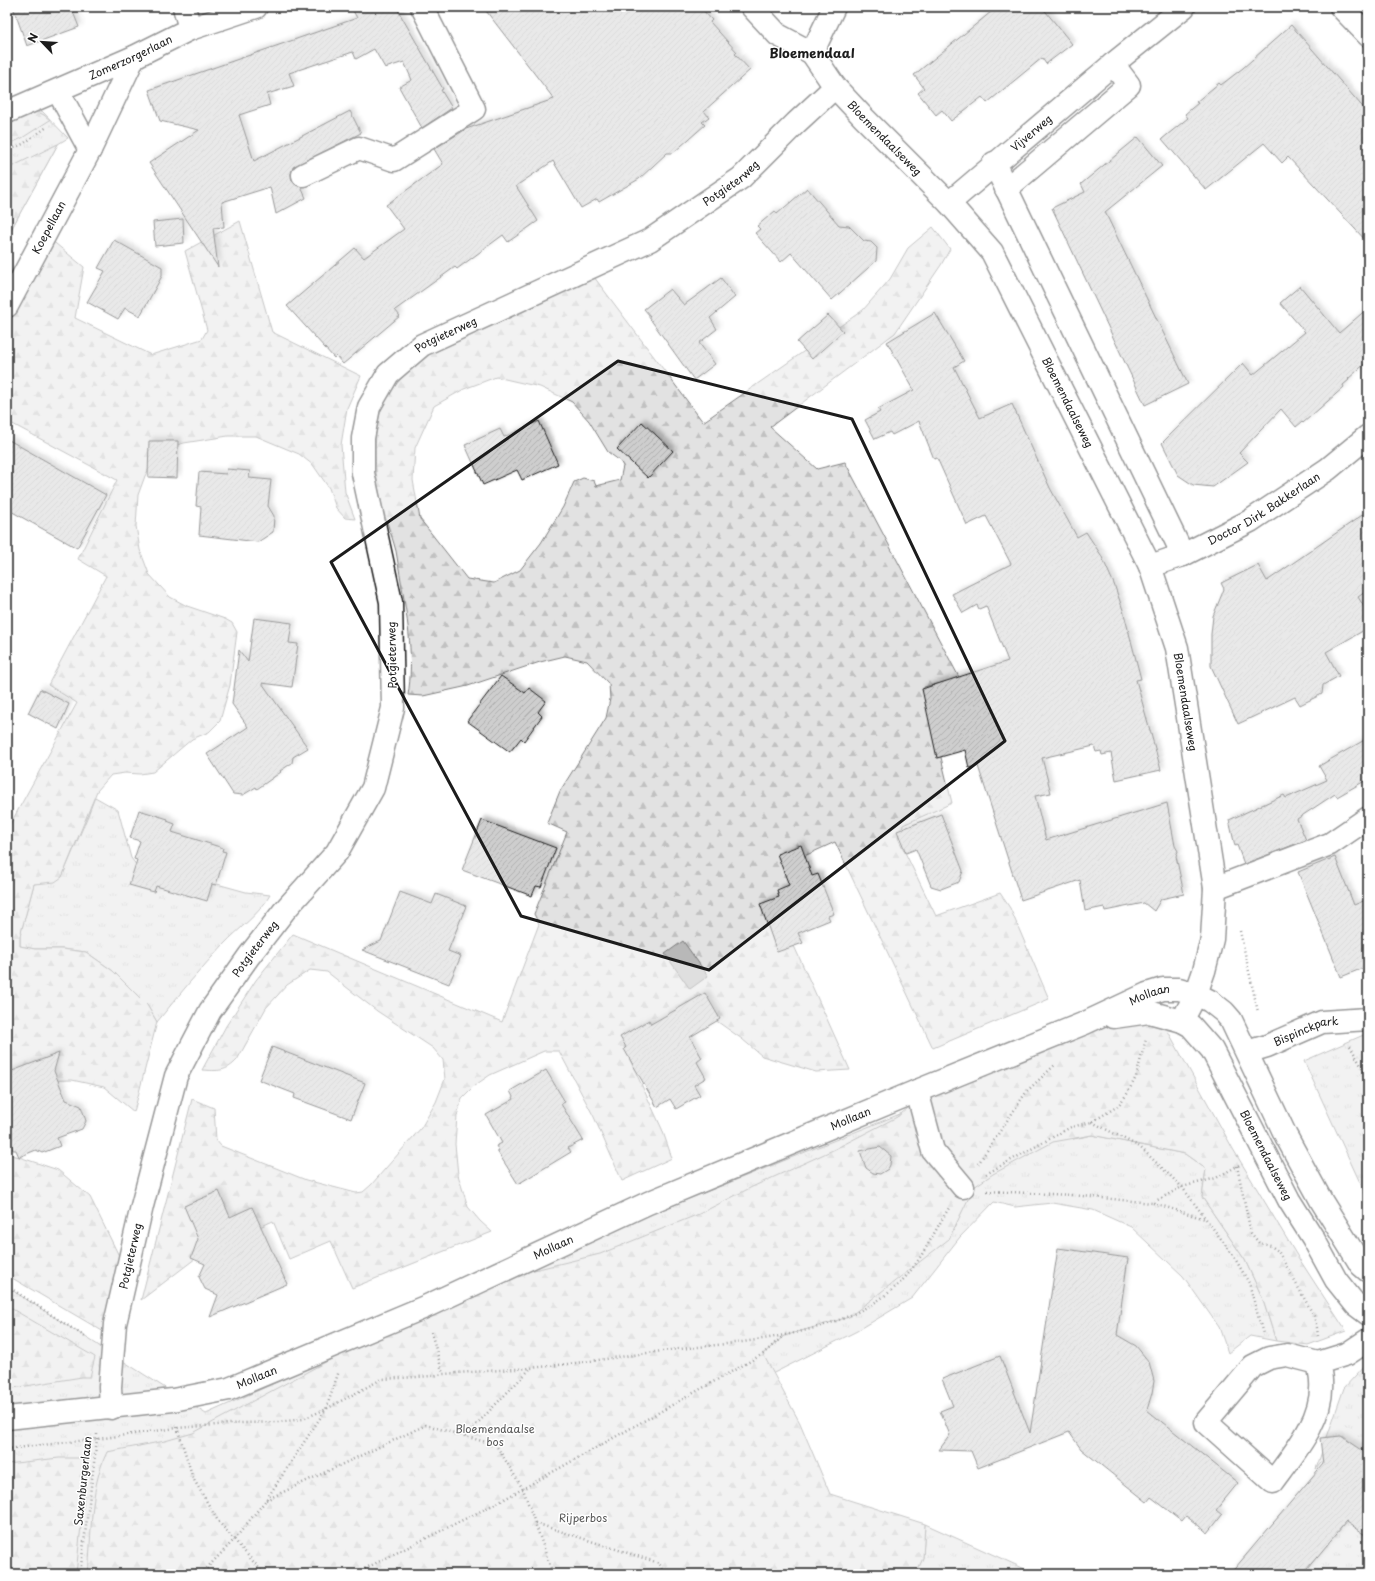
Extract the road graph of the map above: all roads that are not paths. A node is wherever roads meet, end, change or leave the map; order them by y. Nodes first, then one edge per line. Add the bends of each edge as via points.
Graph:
1 (184, 7) edge
2 (256, 7) edge
3 (422, 7) edge
4 (752, 7) edge
5 (834, 7) edge
6 (1184, 7) edge
7 (190, 29) junction
8 (812, 53) junction
9 (134, 57) junction
10 (1113, 64) junction
11 (835, 87) junction
12 (58, 91) junction
13 (7, 112) edge
14 (90, 150) junction
15 (994, 164) junction
16 (303, 175) dead end
17 (1006, 189) junction
18 (949, 203) junction
19 (7, 306) edge
20 (1368, 436) edge
21 (1183, 556) junction
22 (1150, 566) junction
23 (1368, 818) edge
24 (1215, 888) junction
25 (1196, 994) junction
26 (1368, 1019) edge
27 (1182, 1021) junction
28 (1085, 1023) junction
29 (1246, 1052) junction
30 (917, 1091) junction
31 (963, 1187) road end
32 (1368, 1271) edge
33 (1368, 1314) edge
34 (1368, 1340) edge
35 (1318, 1363) junction
36 (103, 1409) junction
37 (7, 1418) edge

1 - 7 street
2 - 7 street, Zomerzorgerlaan
3 - 16 street via 474,109 394,160 359,148
4 - 8 street, Bloemendaalseweg via 778,35
5 - 8 street
6 - 10 street, Vijverweg
7 - 9 street, Zomerzorgerlaan
8 - 11 street, Bloemendaalseweg
9 - 12 street, Zomerzorgerlaan
9 - 14 street, Koepellaan
10 - 15 street, Vijverweg
10 - 17 street via 1129,85
11 - 18 street, Bloemendaalseweg
11 - 36 street, Potgieterweg via 741,178 650,240 422,345 388,374 369,407 363,438 363,472 390,602 393,708 373,788 337,852 284,911 210,1011 176,1076 115,1324 110,1387
12 - 13 street, Zomerzorgerlaan
12 - 14 street
14 - 19 street, Koepellaan
15 - 17 street
15 - 18 street, Vijverweg
17 - 21 street
18 - 22 street, Bloemendaalseweg via 992,252
20 - 21 street, Doctor Dirk Bakkerlaan via 1328,470 1250,521
21 - 22 street, Doctor Dirk Bakkerlaan
22 - 24 street, Bloemendaalseweg via 1177,648
23 - 24 street via 1330,844
24 - 25 street, Bloemendaalseweg via 1212,939
25 - 27 street, Bloemendaalseweg
25 - 28 street, Mollaan via 1178,988 1163,989
25 - 29 street via 1224,1012
26 - 29 street, Bispinckpark via 1322,1022 1267,1046
27 - 28 street, Mollaan via 1149,1012
27 - 33 street, Bloemendaalseweg via 1191,1026 1212,1050 1289,1200 1336,1280 1356,1305
28 - 30 street, Mollaan
29 - 32 street via 1286,1136 1322,1202 1361,1265
30 - 31 street via 933,1151
30 - 36 street, Mollaan via 648,1203 424,1307 229,1389 173,1400
34 - 35 street via 1347,1354
35 - 35 street via 1287,1355 1269,1358 1253,1366 1206,1422 1273,1482 1308,1433 1318,1407 1321,1383
36 - 37 street, Mollaan

